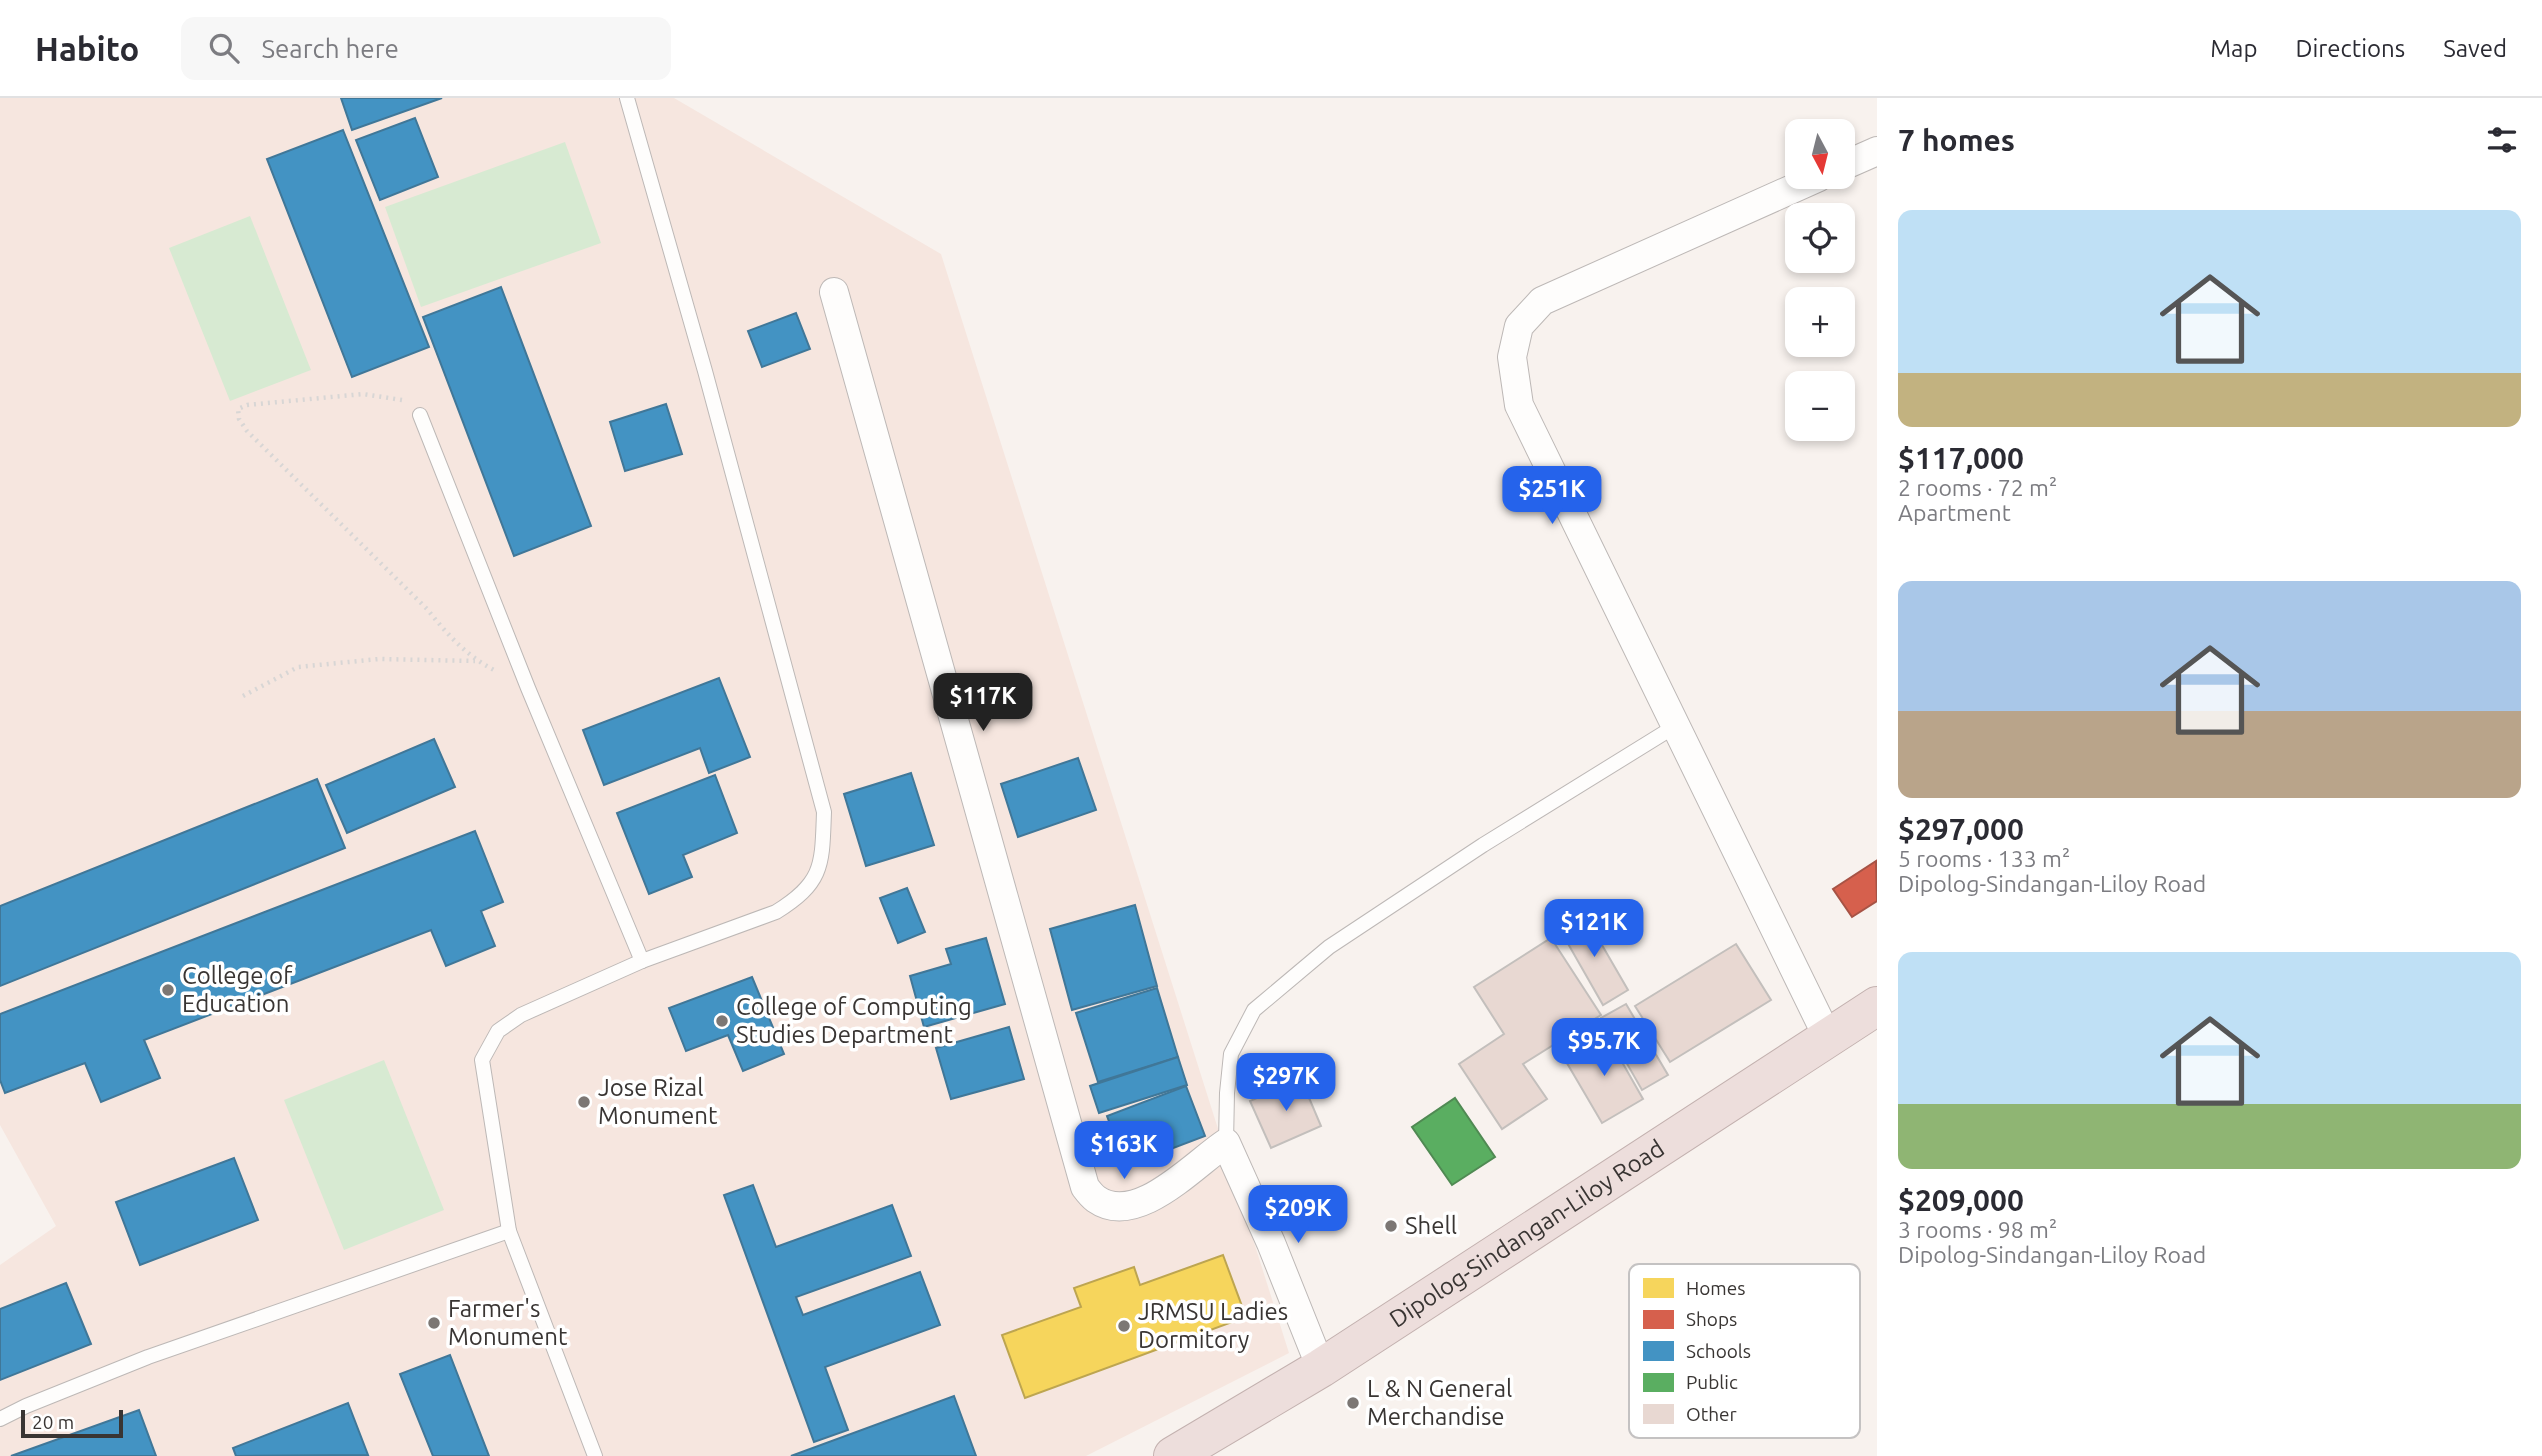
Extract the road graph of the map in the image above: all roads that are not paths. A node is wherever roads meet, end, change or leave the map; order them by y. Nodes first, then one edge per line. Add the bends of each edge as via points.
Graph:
1 (626, 98) edge
2 (1877, 151) edge
3 (1855, 161) edge
4 (1792, 189) edge
5 (834, 292) dead end
6 (420, 415) road end
7 (1677, 725) junction
8 (642, 961) junction
9 (1877, 1006) edge
10 (1828, 1038) junction
11 (1226, 1143) junction
12 (509, 1231) junction
13 (1321, 1368) junction
14 (0, 1419) edge
15 (595, 1456) edge
16 (1173, 1456) edge

1 - 8 lane via 824,812 824,853 811,884 793,902
2 - 3 street
4 - 7 street via 1542,301 1519,326 1512,357 1520,405
5 - 11 street via 1085,1187 1097,1200 1113,1206 1130,1205 1156,1196
6 - 8 lane
7 - 10 street
7 - 11 lane via 1339,940 1254,1010 1231,1054
8 - 12 lane via 521,1015 498,1031 489,1045 482,1060
9 - 10 highway, Dipolog-Sindangan-Liloy Road
10 - 13 highway, Dipolog-Sindangan-Liloy Road
11 - 13 street
12 - 14 lane via 148,1357
12 - 15 lane
13 - 16 highway, Dipolog-Sindangan-Liloy Road

